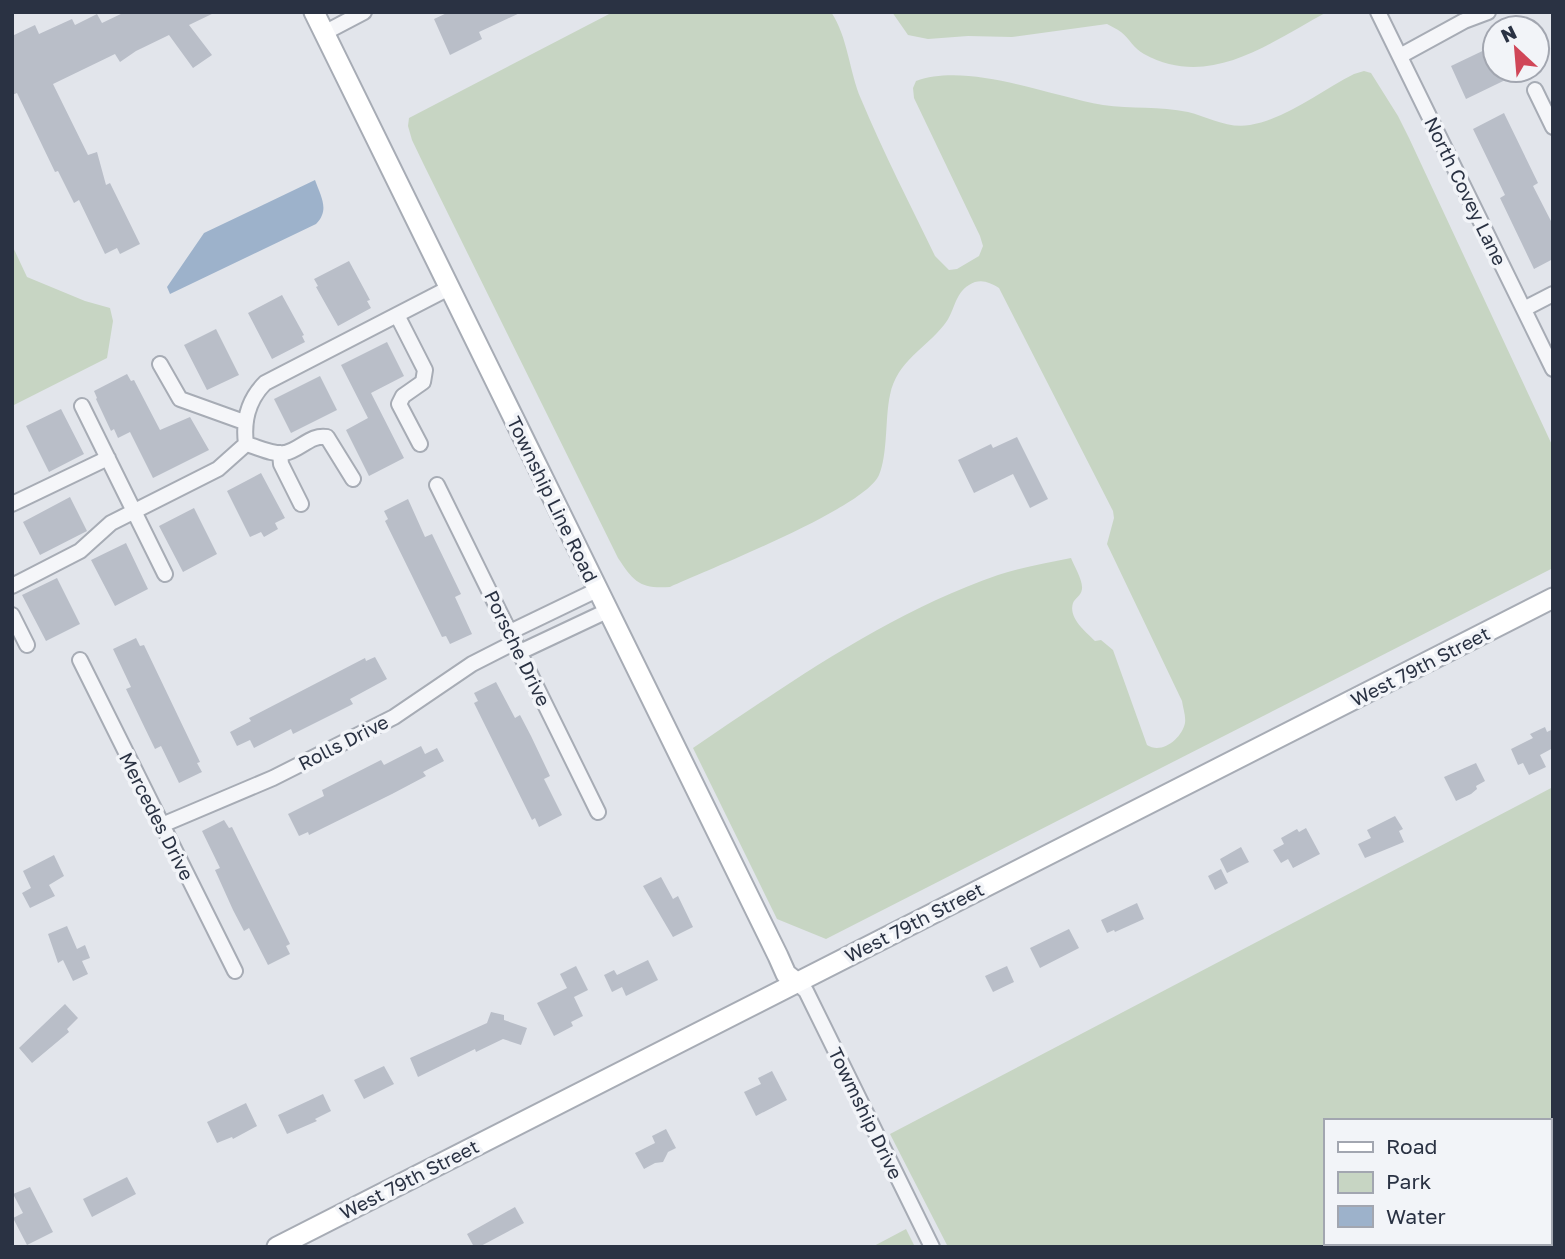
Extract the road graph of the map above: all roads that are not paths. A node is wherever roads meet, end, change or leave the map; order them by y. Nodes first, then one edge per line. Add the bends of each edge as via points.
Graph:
1 (314, 12) edge
2 (363, 12) edge
3 (1378, 12) edge
4 (1488, 12) edge
5 (324, 33) junction
6 (1400, 56) junction
7 (1535, 90) dead end
8 (1553, 127) edge
9 (449, 288) junction
10 (1553, 294) edge
11 (1524, 309) junction
12 (397, 315) junction
13 (160, 364) dead end
14 (1553, 369) edge
15 (82, 406) dead end
16 (244, 422) junction
17 (246, 444) junction
18 (420, 444) dead end
19 (280, 453) junction
20 (108, 458) junction
21 (352, 479) dead end
22 (437, 485) dead end
23 (301, 504) dead end
24 (12, 505) edge
25 (134, 512) junction
26 (165, 575) dead end
27 (12, 586) edge
28 (597, 590) junction
29 (1553, 598) edge
30 (607, 611) junction
31 (12, 615) edge
32 (515, 642) junction
33 (27, 645) dead end
34 (80, 660) dead end
35 (598, 812) dead end
36 (162, 825) junction
37 (235, 971) dead end
38 (796, 982) junction
39 (277, 1247) edge
40 (932, 1247) edge

1 - 5 main road, Township Line Road
2 - 5 street
3 - 6 street, North Covey Lane
4 - 6 street
5 - 9 main road, Township Line Road
6 - 11 street, North Covey Lane
7 - 8 street
9 - 12 street
9 - 28 main road, Township Line Road
10 - 11 street
11 - 14 street, North Covey Lane
12 - 16 street via 265,383
12 - 18 street via 426,374 399,404
13 - 16 street via 180,399
15 - 20 street
16 - 17 street
17 - 19 street
17 - 25 street via 218,469
19 - 21 street via 318,436 327,437
19 - 23 street
20 - 24 street
20 - 25 street
22 - 32 street, Porsche Drive
25 - 26 street
25 - 27 street via 111,523 80,551
28 - 30 main road, Township Line Road
28 - 32 street, Rolls Drive
29 - 38 main road, West 79th Street
30 - 32 street, Rolls Drive
30 - 38 main road, Township Line Road via 786,974
31 - 33 street
32 - 35 street, Porsche Drive
32 - 36 street, Rolls Drive via 472,664 394,717 273,778
34 - 36 street, Mercedes Drive
36 - 37 street, Mercedes Drive
38 - 39 main road, West 79th Street
38 - 40 street, Towmship Drive via 806,991

